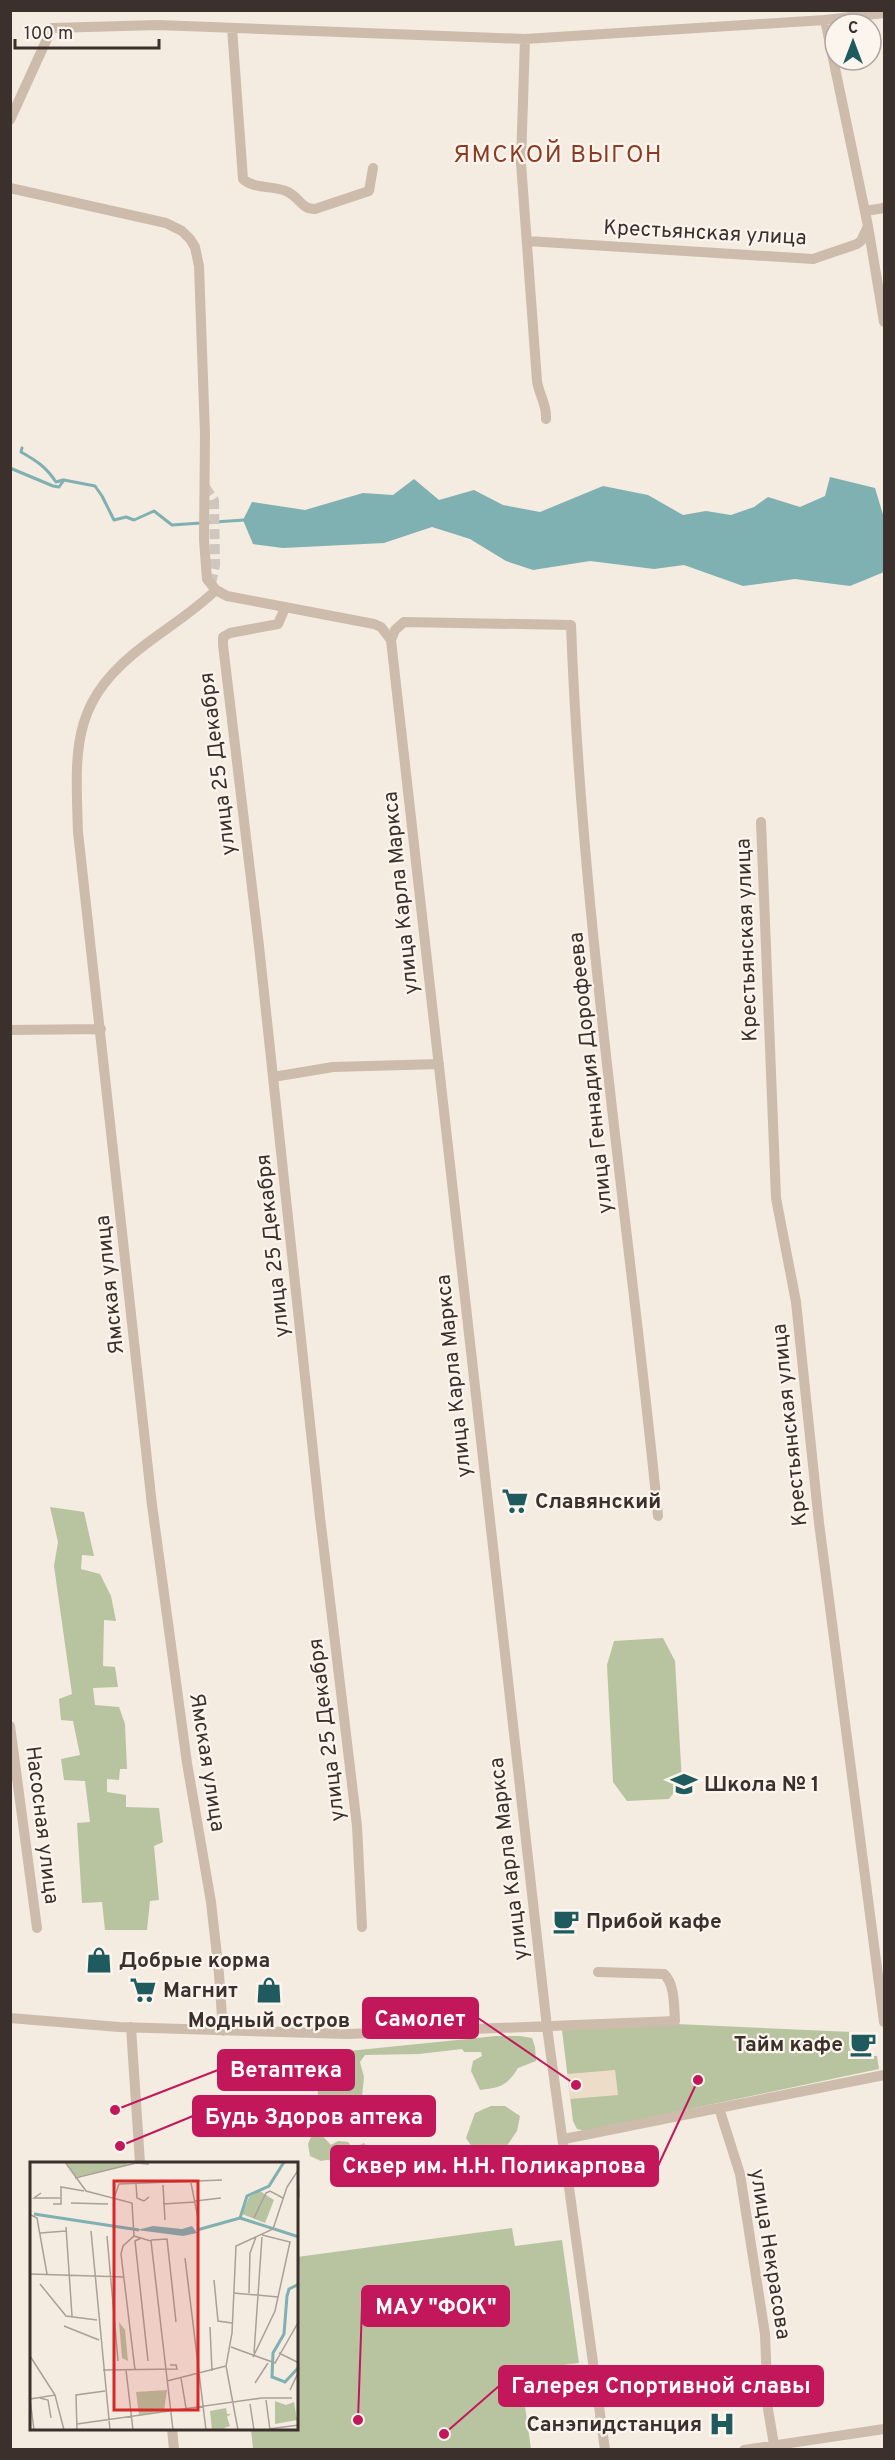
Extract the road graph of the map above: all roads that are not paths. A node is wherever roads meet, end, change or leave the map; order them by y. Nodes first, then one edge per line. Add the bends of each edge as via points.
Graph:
1 (823, 20) edge
2 (232, 28) junction
3 (525, 39) junction
4 (836, 72) edge
5 (10, 120) edge
6 (373, 168) dead end
7 (10, 188) edge
8 (885, 208) edge
9 (865, 211) junction
10 (868, 226) junction
11 (527, 241) junction
12 (885, 322) edge
13 (546, 419) dead end
14 (216, 590) junction
15 (285, 608) junction
16 (390, 640) junction
17 (761, 822) dead end
18 (101, 1029) junction
19 (10, 1030) edge
20 (439, 1064) junction
21 (273, 1077) junction
22 (658, 1516) dead end
23 (10, 1726) edge
24 (362, 1927) dead end
25 (37, 1928) dead end
26 (598, 1972) dead end
27 (10, 2018) edge
28 (885, 2022) edge
29 (547, 2026) junction
30 (131, 2027) junction
31 (223, 2031) junction
32 (885, 2075) edge
33 (719, 2108) junction
34 (564, 2139) junction
35 (140, 2162) edge
36 (885, 2429) edge
37 (172, 2430) edge
38 (774, 2445) junction
39 (174, 2450) edge
40 (605, 2450) edge
41 (744, 2450) edge

1 - 3 street
2 - 3 street
2 - 5 street via 52,28
2 - 6 street via 243,180 288,192 301,205 315,209 369,191
3 - 11 street via 521,164
4 - 9 street
7 - 14 street via 166,223 190,239 201,284 205,435 205,473 199,476 201,575
8 - 9 street
9 - 10 street
10 - 11 street, Крестьянская улица via 857,244 813,259
10 - 12 street
11 - 13 street via 537,381
14 - 15 street via 239,600
14 - 18 street, Ямская улица via 122,663 97,692 80,731 76,781 78,832
15 - 16 street via 374,624
15 - 21 street, улица 25 Декабря via 278,624 230,633 223,638
16 - 20 street, улица Карла Маркса
16 - 22 street, улица Геннадия Дорофеева via 404,622 572,625 574,709 600,997
17 - 28 street, Крестьянская улица via 776,1198 795,1302 819,1523
18 - 19 street
18 - 31 street, Ямская улица via 152,1505 187,1763 211,1902
20 - 21 street via 333,1067
20 - 29 street, улица Карла Маркса
21 - 24 street, улица 25 Декабря via 357,1826
23 - 25 street, Насосная улица
26 - 29 street via 664,1974 672,1990 675,2021
27 - 30 street
29 - 31 street via 363,2034
29 - 34 street, улица Карла Маркса
30 - 31 street
30 - 35 street
32 - 33 street
33 - 34 street
33 - 38 street, улица Некрасова via 740,2174 765,2334 768,2409
34 - 40 street, улица Карла Маркса
36 - 38 street
37 - 39 street
38 - 41 street

